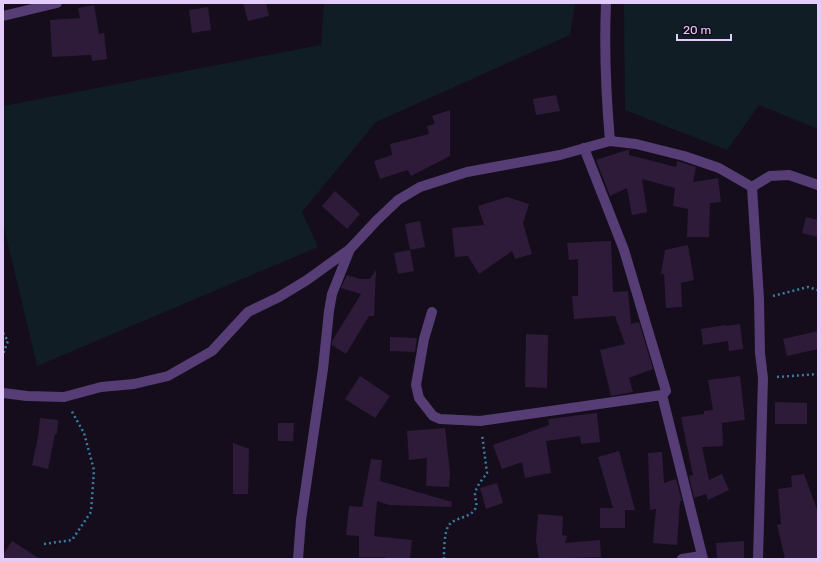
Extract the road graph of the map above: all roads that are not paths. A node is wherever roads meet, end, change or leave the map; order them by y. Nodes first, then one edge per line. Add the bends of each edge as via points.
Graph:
1 (58, 3) edge
2 (606, 3) edge
3 (3, 16) edge
4 (610, 141) junction
5 (584, 148) junction
6 (818, 185) edge
7 (752, 187) junction
8 (350, 248) junction
9 (432, 312) dead end
10 (3, 393) edge
11 (662, 395) junction
12 (702, 557) edge
13 (298, 559) edge
14 (682, 559) edge
15 (758, 559) edge

1 - 3 street
2 - 4 street
4 - 5 street
4 - 7 street via 636,144 684,156 719,168
5 - 8 street via 560,155 466,172 420,187 398,200
5 - 11 street via 624,250 666,389
6 - 7 street via 789,175 770,176
7 - 15 street via 763,378
8 - 10 street via 307,280 248,312 212,351 168,376 134,384 101,387 64,397
8 - 13 street via 332,294 329,311
9 - 11 street via 416,385 419,398 433,416 440,419 480,421
11 - 12 street
12 - 14 street

